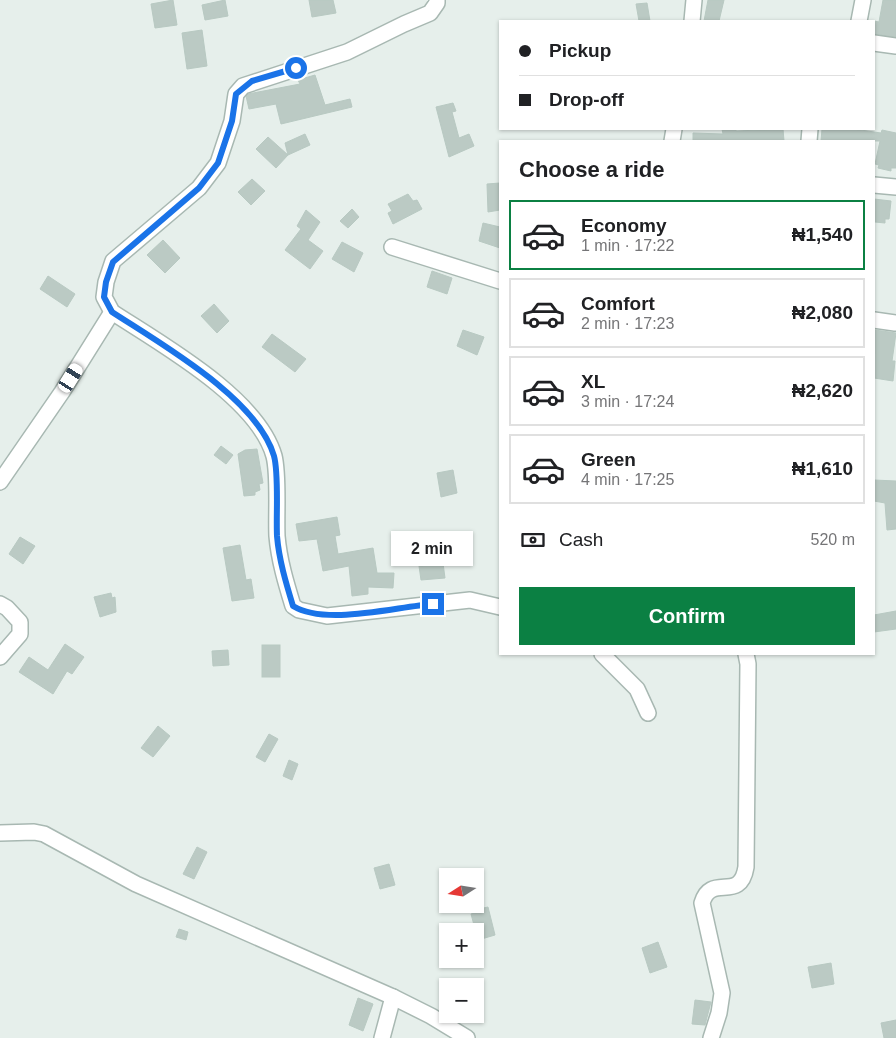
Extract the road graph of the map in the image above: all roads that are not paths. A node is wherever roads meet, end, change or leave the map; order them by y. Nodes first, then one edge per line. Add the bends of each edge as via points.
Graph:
1 (437, 0) edge
2 (694, 0) edge
3 (863, 0) edge
4 (692, 20) edge
5 (859, 20) edge
6 (875, 43) edge
7 (896, 46) edge
8 (875, 185) edge
9 (896, 187) edge
10 (392, 247) dead end
11 (499, 281) edge
12 (112, 312) junction
13 (875, 320) edge
14 (895, 323) dead end
15 (0, 482) edge
16 (0, 604) edge
17 (499, 607) edge
18 (603, 655) edge
19 (746, 655) edge
20 (0, 657) edge
21 (648, 713) dead end
22 (0, 833) edge
23 (393, 997) junction
24 (382, 1038) edge
25 (467, 1038) edge
26 (710, 1038) edge

1 - 12 street via 430,13 347,52 243,86 236,94 232,121 218,163 199,188 113,262 104,297
2 - 4 street
3 - 5 street
6 - 7 street
8 - 9 street
10 - 11 street
12 - 15 street
12 - 17 street via 206,375 252,417 266,439 274,457 278,537 293,606 328,616 470,600
13 - 14 street
16 - 20 street via 20,622 20,634
18 - 21 street via 637,689
19 - 26 street via 746,868 744,879 738,885 710,889 704,894 702,903 722,993
22 - 23 street via 44,834 136,884
23 - 24 street
23 - 25 street

